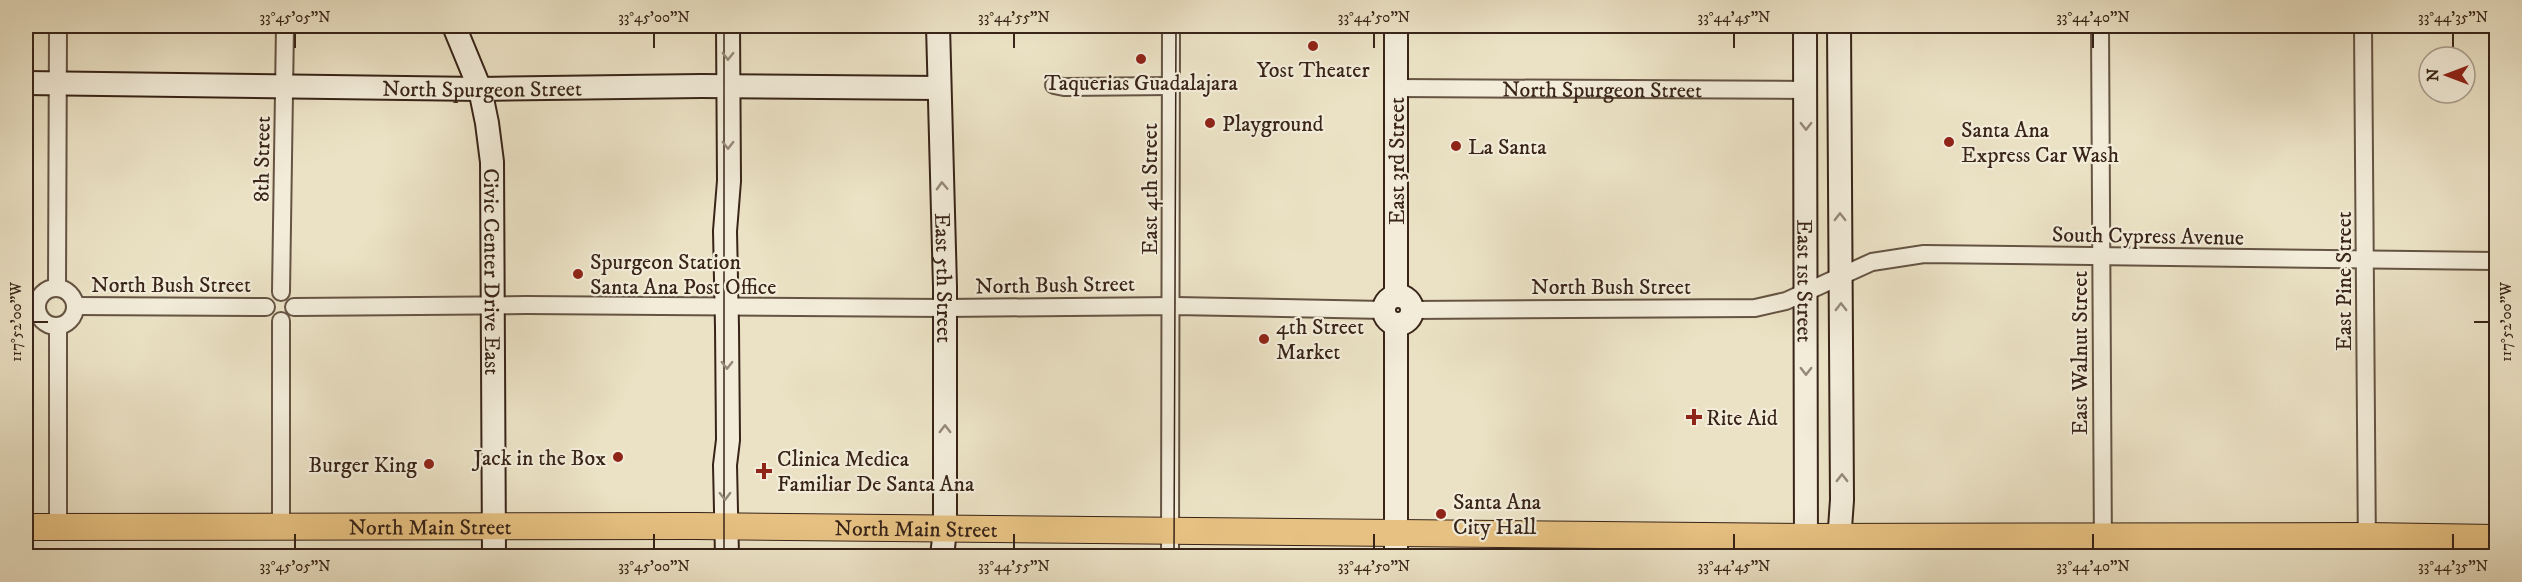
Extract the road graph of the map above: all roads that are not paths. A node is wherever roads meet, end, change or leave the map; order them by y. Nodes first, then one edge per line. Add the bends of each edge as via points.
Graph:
1 (58, 26) edge
2 (285, 26) edge
3 (454, 26) edge
4 (729, 26) edge
5 (938, 26) edge
6 (1171, 26) edge
7 (1396, 26) edge
8 (1805, 26) edge
9 (1839, 26) edge
10 (2100, 26) edge
11 (2363, 26) edge
12 (26, 83) edge
13 (58, 83) junction
14 (1054, 85) dead end
15 (728, 86) junction
16 (1171, 86) junction
17 (284, 87) junction
18 (939, 88) junction
19 (1396, 88) junction
20 (480, 89) junction
21 (1806, 90) junction
22 (2101, 257) junction
23 (2365, 259) junction
24 (2496, 261) edge
25 (1840, 276) junction
26 (57, 288) junction
27 (1806, 291) junction
28 (281, 292) junction
29 (75, 306) junction
30 (493, 306) junction
31 (727, 306) junction
32 (1171, 306) junction
33 (32, 307) edge
34 (266, 307) junction
35 (294, 307) junction
36 (945, 308) junction
37 (1397, 310) junction
38 (281, 321) junction
39 (58, 326) junction
40 (494, 525) junction
41 (281, 526) junction
42 (726, 526) junction
43 (26, 527) edge
44 (58, 527) junction
45 (945, 530) junction
46 (2496, 538) edge
47 (1170, 544) edge
48 (1396, 545) edge
49 (1614, 546) edge
50 (2103, 546) edge
51 (2367, 546) edge
52 (1806, 547) edge
53 (1839, 547) edge
54 (494, 556) edge
55 (726, 556) edge
56 (942, 556) edge

1 - 13 street
2 - 17 street, 8th Street
3 - 20 main road, Civic Center Drive East
4 -> 15 main road
5 - 18 main road, East 5th Street
6 - 16 street, East 4th Street
7 - 19 main road, East 3rd Street
8 - 21 main road, East 1st Street
25 -> 9 main road, East 1st Street
10 - 22 street, East Walnut Street
11 - 23 street, East Pine Street
12 - 13 main road, North Spurgeon Street
13 - 17 main road, North Spurgeon Street
13 - 26 street
14 - 16 street
15 - 18 main road, North Spurgeon Street
15 - 20 main road, North Spurgeon Street
15 -> 31 main road
16 - 32 street, East 4th Street
17 - 20 main road, North Spurgeon Street
17 - 28 street, 8th Street
36 -> 18 main road, East 5th Street
19 - 21 street, North Spurgeon Street
19 - 37 main road, East 3rd Street
20 - 30 main road, Civic Center Drive East via 488,123 493,186
21 -> 27 main road, East 1st Street
22 - 23 street, South Cypress Avenue
22 - 25 street, South Cypress Avenue via 1924,254 1872,262
22 - 50 street, East Walnut Street
23 - 24 street, South Cypress Avenue
23 - 51 street, East Pine Street
25 - 27 street, South Cypress Avenue
53 -> 25 main road, East 1st Street
26 - 29 street via 72,296
26 - 33 street via 46,291
27 - 37 street, North Bush Street via 1786,301 1755,308
27 -> 52 main road, East 1st Street
28 - 34 street via 269,298
28 - 35 street via 290,296
29 - 34 street, North Bush Street
29 - 39 street via 68,321
30 - 31 street, North Bush Street
30 - 35 street, North Bush Street
30 - 40 main road, Civic Center Drive East
31 - 36 street, North Bush Street
31 -> 42 main road
32 - 36 street, North Bush Street
32 - 37 street, North Bush Street
32 - 47 street, East 4th Street
33 - 39 street via 46,323
34 - 38 street via 270,316
35 - 38 street via 290,317
45 -> 36 main road, East 5th Street
37 - 48 main road, East 3rd Street
38 - 41 street
39 - 44 street
40 - 41 main road, North Main Street
40 - 42 main road, North Main Street
40 - 54 main road, Civic Center Drive East
41 - 44 main road, North Main Street
42 - 45 main road, North Main Street
42 - 55 main road
43 - 44 main road, North Main Street
45 - 47 main road, North Main Street
45 - 56 main road, East 5th Street
46 - 51 main road, North Main Street
47 - 48 main road, North Main Street
48 - 49 main road, North Main Street
49 - 52 main road, North Main Street
50 - 51 main road, North Main Street
50 - 53 main road, North Main Street
52 - 53 main road, North Main Street

